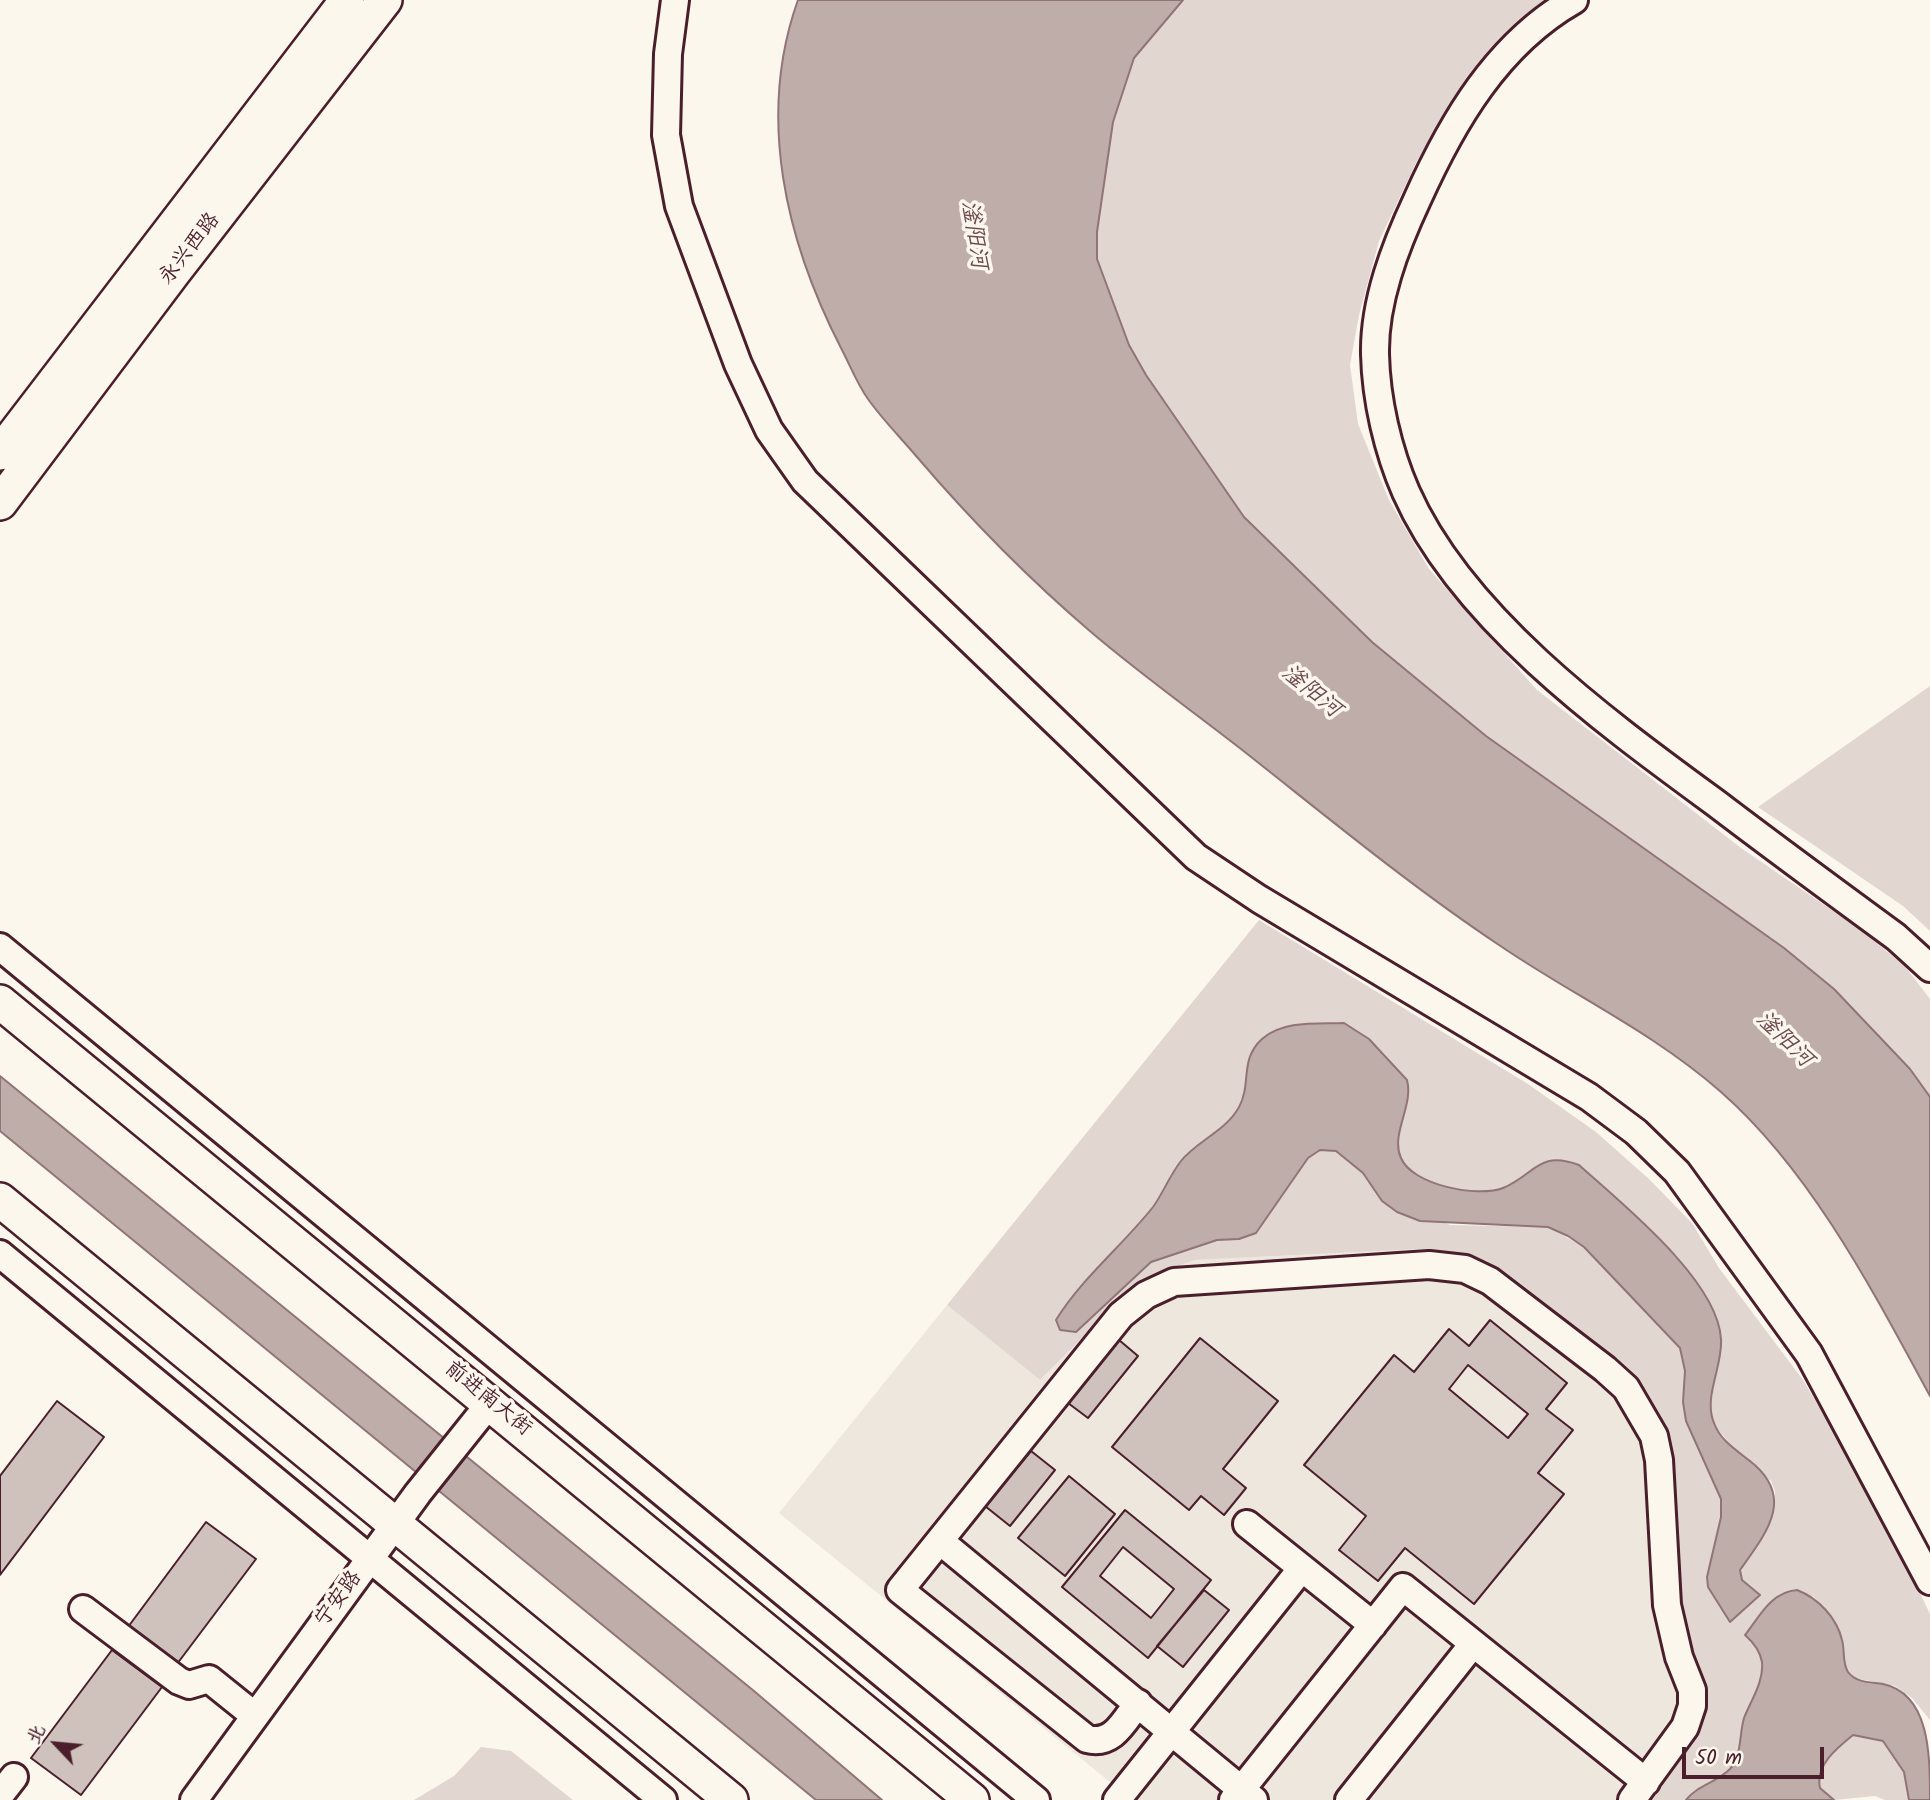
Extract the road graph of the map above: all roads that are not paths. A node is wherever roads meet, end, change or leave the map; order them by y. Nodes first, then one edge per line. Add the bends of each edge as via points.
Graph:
1 (347, 0) edge
2 (385, 0) edge
3 (675, 0) edge
4 (1574, 0) edge
5 (0, 453) edge
6 (0, 503) edge
7 (0, 947) edge
8 (1930, 968) edge
9 (0, 1002) edge
10 (0, 1200) edge
11 (0, 1254) edge
12 (490, 1403) junction
13 (395, 1524) junction
14 (1247, 1524) dead end
15 (940, 1541) junction
16 (370, 1559) junction
17 (1303, 1568) junction
18 (1930, 1581) edge
19 (83, 1609) dead end
20 (1373, 1625) junction
21 (1473, 1644) junction
22 (1139, 1703) junction
23 (256, 1716) junction
24 (1172, 1731) junction
25 (1639, 1791) edge
26 (1243, 1796) edge
27 (194, 1800) edge
28 (663, 1800) edge
29 (731, 1800) edge
30 (972, 1800) edge
31 (1036, 1800) edge
32 (1117, 1800) edge
33 (1349, 1800) edge

1 - 5 main road, 永兴西路
2 - 6 main road, 永兴西路
3 - 18 street via 666,135 680,206 738,364 769,430 805,481 1195,857 1589,1097 1653,1148 1709,1212 1809,1354
4 - 8 street via 1528,32 1496,64 1435,160 1403,231 1384,290 1375,352 1380,409 1406,492 1439,549 1480,603 1552,674 1641,748 1896,937
7 - 31 street
9 - 12 main road, 前进南大街
10 - 13 main road
11 - 16 street
12 - 13 street, 宁安路
12 - 30 main road, 前进南大街
13 - 16 street, 宁安路
13 - 29 main road
14 - 17 street
15 - 22 street
15 - 22 street via 900,1590 1087,1739 1109,1739
15 - 25 street via 1121,1315 1163,1285 1429,1265 1465,1269 1490,1281 1605,1369 1626,1388 1654,1436 1667,1605 1692,1690 1692,1706 1685,1727
16 - 23 street, 宁安路
16 - 28 street
17 - 20 street
17 - 24 street
19 - 23 street via 179,1681 189,1685 209,1679
20 - 21 street via 1403,1587
20 - 26 street
21 - 25 street
21 - 33 street
22 - 24 street
23 - 27 street, 宁安路
24 - 26 street
24 - 32 street

